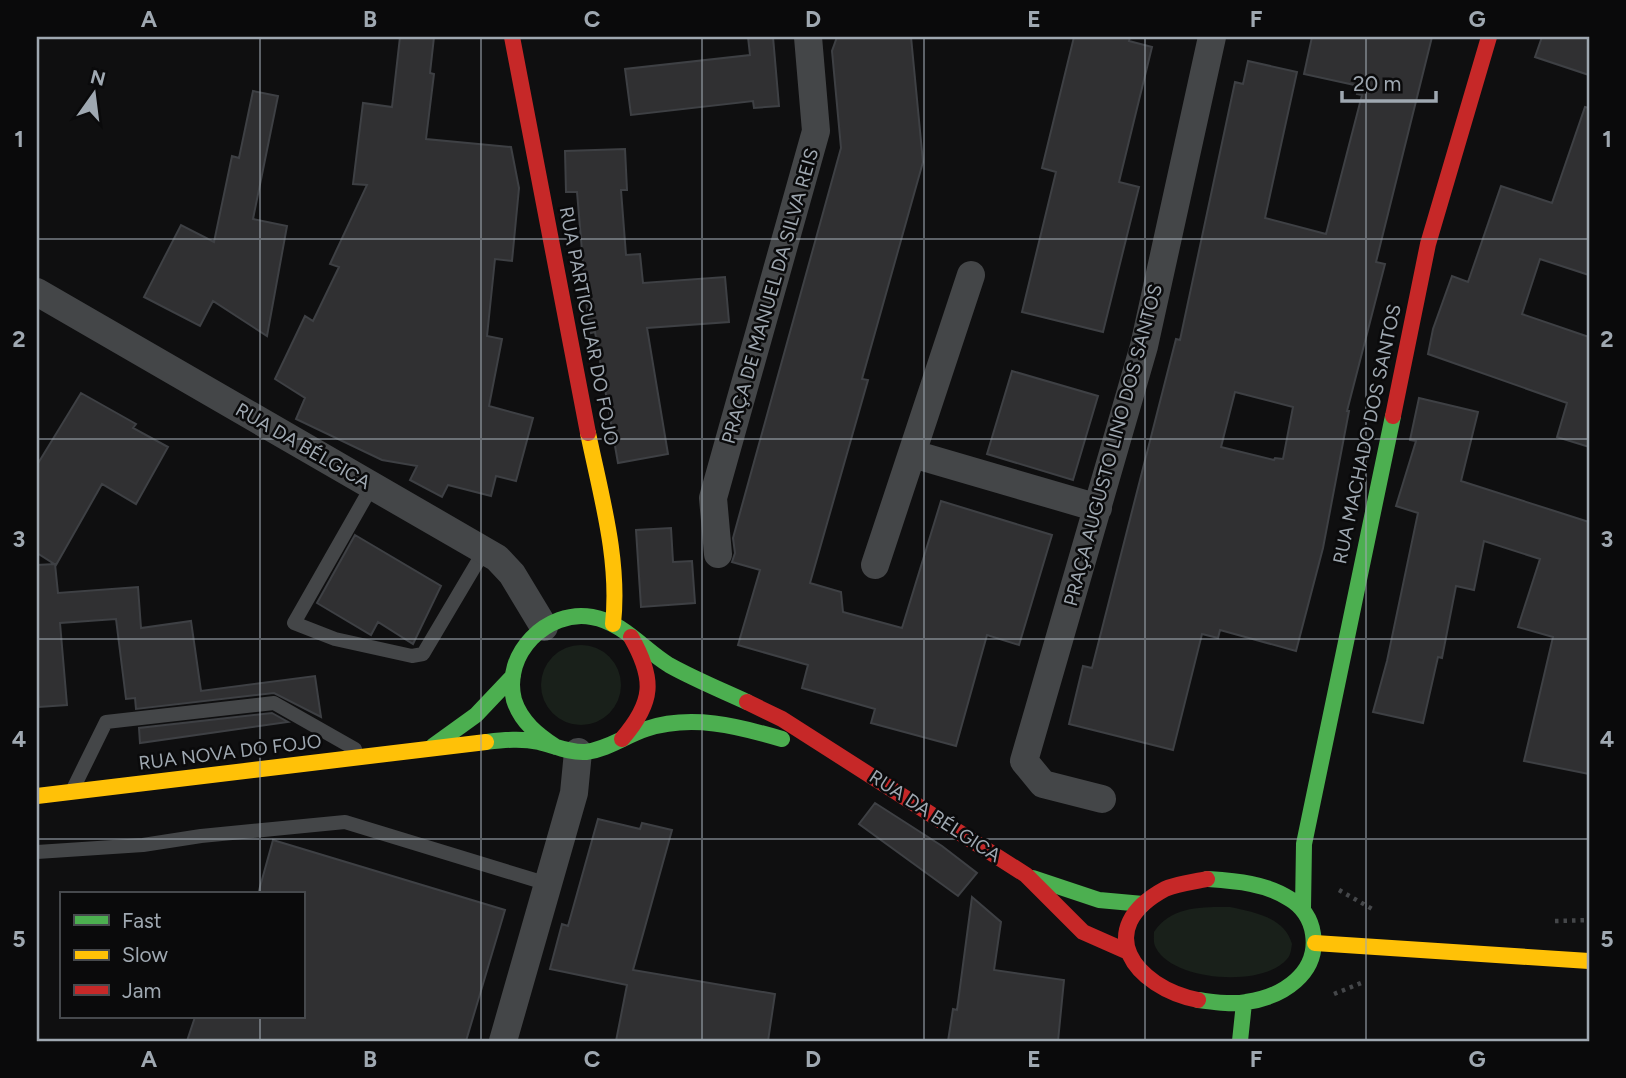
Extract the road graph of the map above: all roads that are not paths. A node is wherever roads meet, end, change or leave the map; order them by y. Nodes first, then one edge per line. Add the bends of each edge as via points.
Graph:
1 (512, 37) edge
2 (808, 37) edge
3 (1212, 37) edge
4 (1489, 37) edge
5 (971, 275) dead end
6 (37, 292) edge
7 (913, 454) junction
8 (372, 486) junction
9 (1098, 508) junction
10 (484, 551) junction
11 (718, 554) dead end
12 (875, 565) dead end
13 (613, 624) junction
14 (544, 627) junction
15 (631, 637) junction
16 (513, 676) junction
17 (622, 739) junction
18 (428, 749) junction
19 (567, 750) junction
20 (369, 757) junction
21 (843, 759) junction
22 (71, 793) junction
23 (37, 796) edge
24 (1102, 799) dead end
25 (1304, 844) junction
26 (37, 852) edge
27 (1026, 875) junction
28 (1282, 882) junction
29 (548, 884) junction
30 (1143, 904) junction
31 (1303, 908) junction
32 (1315, 943) junction
33 (1126, 951) junction
34 (1589, 961) edge
35 (1244, 1003) junction
36 (503, 1041) edge
37 (1240, 1041) edge

1 - 13 main road, RUA PARTICULAR DO FOJO via 614,566
2 - 11 street, PRAÇA DE MANUEL DA SILVA REIS via 816,131 713,498
3 - 9 street, PRAÇA AUGUSTO LINO DOS SANTOS via 1143,346
4 - 25 main road, RUA MACHADO DOS SANTOS via 1428,244
5 - 7 street
6 - 8 street, RUA DA BÉLGICA
7 - 9 street
7 - 12 street
8 - 10 street, RUA DA BÉLGICA
8 - 10 lane via 294,623 335,639 411,656 423,654
9 - 24 street, PRAÇA AUGUSTO LINO DOS SANTOS via 1024,761 1043,784
10 - 14 street, RUA DA BÉLGICA via 512,574
13 - 14 main road, RUA DA BÉLGICA via 592,617 570,617
13 - 15 main road, RUA DA BÉLGICA
14 - 16 main road via 519,655
15 - 17 main road, RUA DA BÉLGICA via 649,679 647,702 638,722
15 - 21 main road, RUA DA BÉLGICA via 668,664 782,719
16 - 18 main road via 470,722
16 - 19 main road via 514,699 523,719 538,735
17 - 19 main road, RUA DA BÉLGICA via 601,749
17 - 21 main road, RUA DA BÉLGICA via 679,721 711,722 742,727
18 - 19 main road, RUA DA BÉLGICA via 509,739
18 - 20 main road, RUA NOVA DO FOJO
19 - 29 street via 574,793
20 - 22 main road, RUA NOVA DO FOJO
20 - 22 lane via 274,703 106,722
21 - 27 main road, RUA DA BÉLGICA
22 - 23 main road, RUA NOVA DO FOJO
25 - 28 main road, RUA MACHADO DOS SANTOS
25 - 31 main road, RUA MACHADO DOS SANTOS
26 - 29 lane via 345,822
27 - 30 main road, RUA DA BÉLGICA via 1100,900
27 - 33 main road, RUA DA BÉLGICA via 1083,932
28 - 30 main road via 1207,879 1169,887
28 - 31 main road
29 - 36 street
30 - 33 main road via 1127,927
31 - 32 main road via 1316,931
32 - 34 main road
32 - 35 main road via 1315,956 1302,977 1275,993
33 - 35 main road via 1141,973 1167,991 1204,1001
35 - 37 main road

